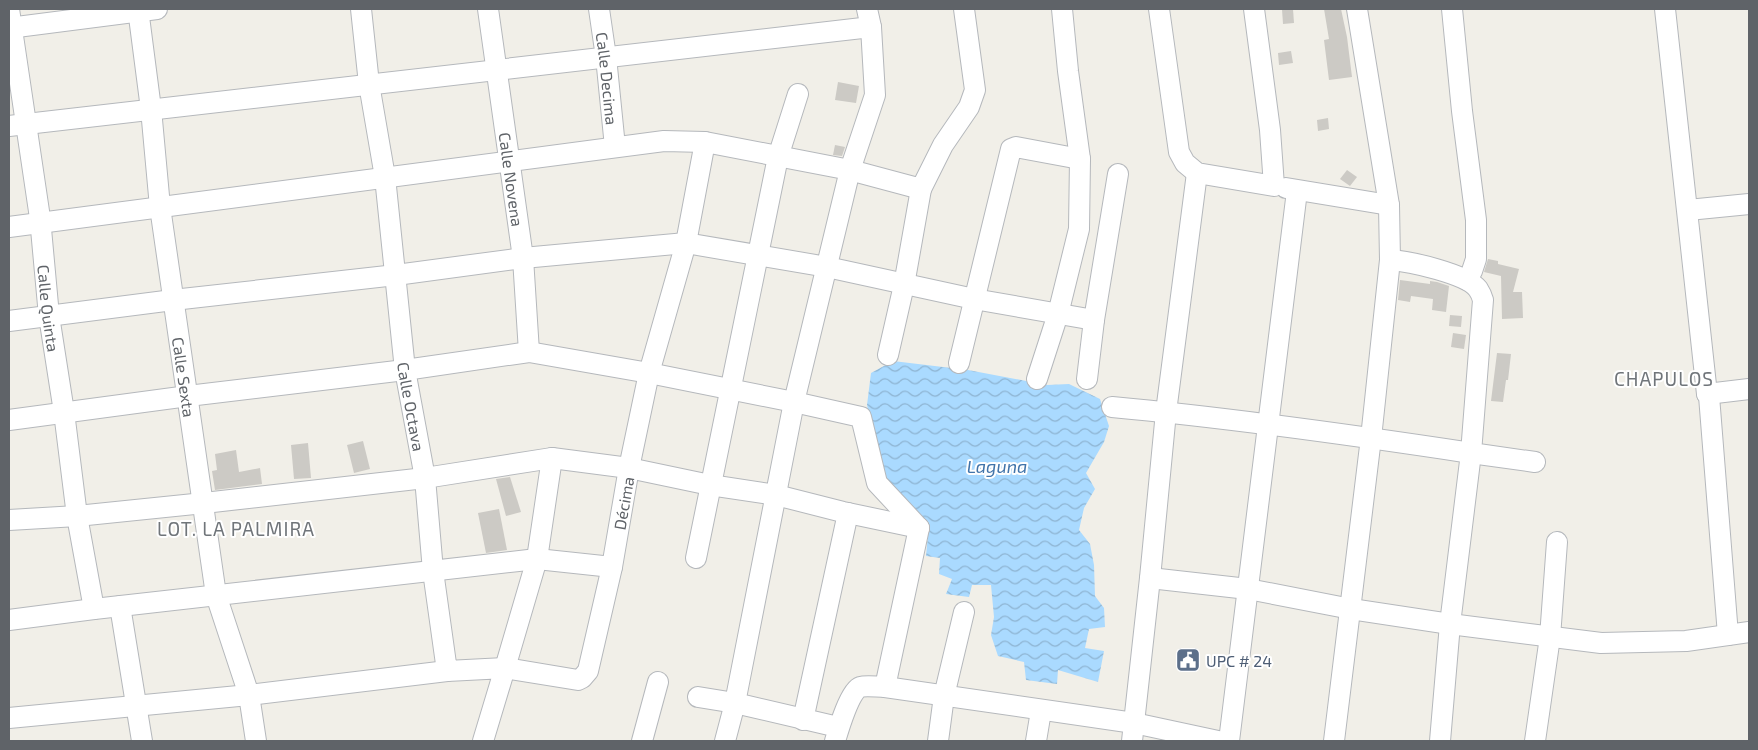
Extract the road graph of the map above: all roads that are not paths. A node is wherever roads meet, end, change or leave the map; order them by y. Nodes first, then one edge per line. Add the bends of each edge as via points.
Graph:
1 (36, 9) edge
2 (360, 9) edge
3 (488, 9) edge
4 (599, 9) edge
5 (964, 9) edge
6 (1062, 9) edge
7 (1159, 9) edge
8 (1254, 9) edge
9 (1357, 9) edge
10 (1452, 9) edge
11 (1666, 9) edge
12 (144, 10) edge
13 (869, 18) edge
14 (10, 21) edge
15 (606, 57) junction
16 (496, 70) junction
17 (370, 84) junction
18 (798, 94) dead end
19 (152, 109) junction
20 (18, 125) edge
21 (706, 142) junction
22 (616, 147) junction
23 (778, 157) junction
24 (1080, 159) junction
25 (508, 161) junction
26 (850, 170) junction
27 (1197, 173) junction
28 (1118, 174) dead end
29 (384, 177) junction
30 (1274, 186) junction
31 (921, 189) junction
32 (1297, 191) junction
33 (1749, 204) edge
34 (1389, 205) junction
35 (160, 207) junction
36 (1688, 210) junction
37 (40, 223) junction
38 (9, 227) edge
39 (686, 243) junction
40 (757, 255) junction
41 (523, 258) junction
42 (1390, 260) junction
43 (827, 268) junction
44 (396, 275) junction
45 (1467, 280) junction
46 (904, 285) junction
47 (974, 299) junction
48 (173, 300) junction
49 (1058, 314) junction
50 (49, 316) junction
51 (1094, 320) junction
52 (9, 321) edge
53 (530, 352) junction
54 (888, 355) dead end
55 (959, 363) dead end
56 (405, 370) junction
57 (649, 373) junction
58 (1087, 378) dead end
59 (1038, 379) dead end
60 (1749, 389) edge
61 (730, 390) junction
62 (1707, 394) junction
63 (188, 396) junction
64 (794, 402) junction
65 (1112, 407) dead end
66 (64, 412) junction
67 (1166, 412) junction
68 (9, 420) edge
69 (1268, 425) junction
70 (1371, 438) junction
71 (1471, 453) junction
72 (552, 458) junction
73 (1536, 462) dead end
74 (629, 468) junction
75 (425, 478) junction
76 (710, 485) junction
77 (776, 495) junction
78 (204, 503) junction
79 (848, 513) junction
80 (77, 516) junction
81 (9, 520) edge
82 (919, 528) junction
83 (1557, 542) dead end
84 (696, 558) dead end
85 (537, 559) junction
86 (612, 567) junction
87 (433, 570) junction
88 (1150, 578) junction
89 (1248, 589) junction
90 (216, 595) junction
91 (120, 606) junction
92 (94, 609) junction
93 (1350, 609) junction
94 (964, 612) dead end
95 (9, 620) edge
96 (1450, 624) junction
97 (1749, 632) edge
98 (1728, 635) junction
99 (1550, 637) junction
100 (505, 668) junction
101 (447, 670) junction
102 (658, 682) dead end
103 (885, 687) junction
104 (249, 694) junction
105 (944, 696) junction
106 (698, 697) dead end
107 (735, 703) junction
108 (135, 705) junction
109 (1041, 710) junction
110 (9, 718) edge
111 (803, 720) junction
112 (1133, 732) edge
113 (837, 734) edge
114 (142, 741) edge
115 (256, 741) edge
116 (483, 741) edge
117 (642, 741) edge
118 (725, 741) edge
119 (938, 741) edge
120 (1036, 741) edge
121 (1218, 741) edge
122 (1229, 741) edge
123 (1334, 741) edge
124 (1440, 741) edge
125 (1535, 741) edge

1 - 14 street
2 - 17 street, Calle Octava
3 - 16 street, Calle Novena
4 - 15 street, Calle Decima
5 - 31 street via 975,90 969,107 943,145
6 - 24 street
7 - 27 street via 1179,152 1185,163
8 - 30 street
9 - 34 street
10 - 45 street via 1476,220 1476,259
11 - 36 street
12 - 14 street
12 - 19 street, Calle Sexta
13 - 15 street
13 - 26 street via 875,95
14 - 20 street, Calle Quinta
15 - 16 street
15 - 22 street, Calle Decima
16 - 17 street
16 - 25 street, Calle Novena
17 - 19 street
17 - 29 street, Calle Octava
18 - 23 street
19 - 20 street
19 - 35 street, Calle Sexta
20 - 37 street, Calle Quinta
21 - 22 street via 664,141
21 - 23 street
21 - 39 street, Décima
22 - 25 street
23 - 26 street
23 - 40 street
24 - 47 street via 1016,147 1011,149
24 - 49 street via 1079,229
25 - 29 street
25 - 41 street, Calle Novena
26 - 31 street
26 - 43 street
27 - 30 street
27 - 67 street
28 - 51 street
29 - 35 street
29 - 44 street, Calle Octava
30 - 32 street
31 - 46 street
32 - 34 street
32 - 69 street
33 - 36 street
34 - 42 street
35 - 37 street
35 - 48 street, Calle Sexta
36 - 62 street
37 - 38 street
37 - 50 street, Calle Quinta
39 - 40 street
39 - 41 street
39 - 57 street, Décima
40 - 43 street
40 - 61 street
41 - 44 street
41 - 53 street, Calle Novena
42 - 45 street via 1404,260
42 - 70 street
43 - 46 street
43 - 64 street
44 - 48 street
44 - 56 street, Calle Octava
45 - 71 street via 1478,288 1483,300
46 - 47 street
46 - 54 street
47 - 49 street
47 - 55 street
48 - 50 street
48 - 63 street, Calle Sexta
49 - 51 street
49 - 59 street
50 - 52 street
50 - 66 street, Calle Quinta
51 - 58 street
53 - 56 street
53 - 57 street
56 - 63 street
56 - 75 street, Calle Octava
57 - 61 street
57 - 74 street, Décima
60 - 62 street
61 - 64 street
61 - 76 street
62 - 98 street
63 - 66 street
63 - 78 street, Calle Sexta
64 - 77 street
64 - 82 street via 862,417 877,483
65 - 67 street
66 - 68 street
66 - 80 street, Calle Quinta
67 - 69 street
67 - 88 street
69 - 70 street
69 - 89 street
70 - 71 street
70 - 93 street
71 - 73 street
71 - 96 street
72 - 74 street
72 - 75 street
72 - 85 street
74 - 76 street
74 - 86 street, Décima
75 - 78 street
75 - 87 street, Calle Octava
76 - 77 street
76 - 84 street
77 - 79 street
77 - 107 street
78 - 80 street
78 - 90 street, Calle Sexta
79 - 82 street
79 - 111 street
80 - 81 street
80 - 92 street, Calle Quinta
82 - 103 street
83 - 99 street
85 - 86 street
85 - 87 street
85 - 100 street
86 - 100 street, Décima via 588,671 582,678
87 - 90 street
87 - 101 street, Calle Octava
88 - 89 street
88 - 112 street
89 - 93 street
89 - 122 street
90 - 91 street
90 - 104 street, Calle Sexta
91 - 92 street
91 - 108 street
92 - 95 street
93 - 96 street
93 - 123 street
94 - 105 street
96 - 99 street
96 - 124 street
97 - 98 street
98 - 99 street via 1686,641 1601,643
99 - 125 street
100 - 101 street
100 - 116 street
101 - 104 street
102 - 117 street
103 - 105 street
103 - 113 street via 854,690
104 - 108 street
104 - 115 street, Calle Sexta
105 - 109 street
105 - 119 street
106 - 107 street
107 - 111 street
107 - 118 street
108 - 110 street
108 - 114 street
109 - 112 street
109 - 120 street
111 - 113 street
112 - 121 street

